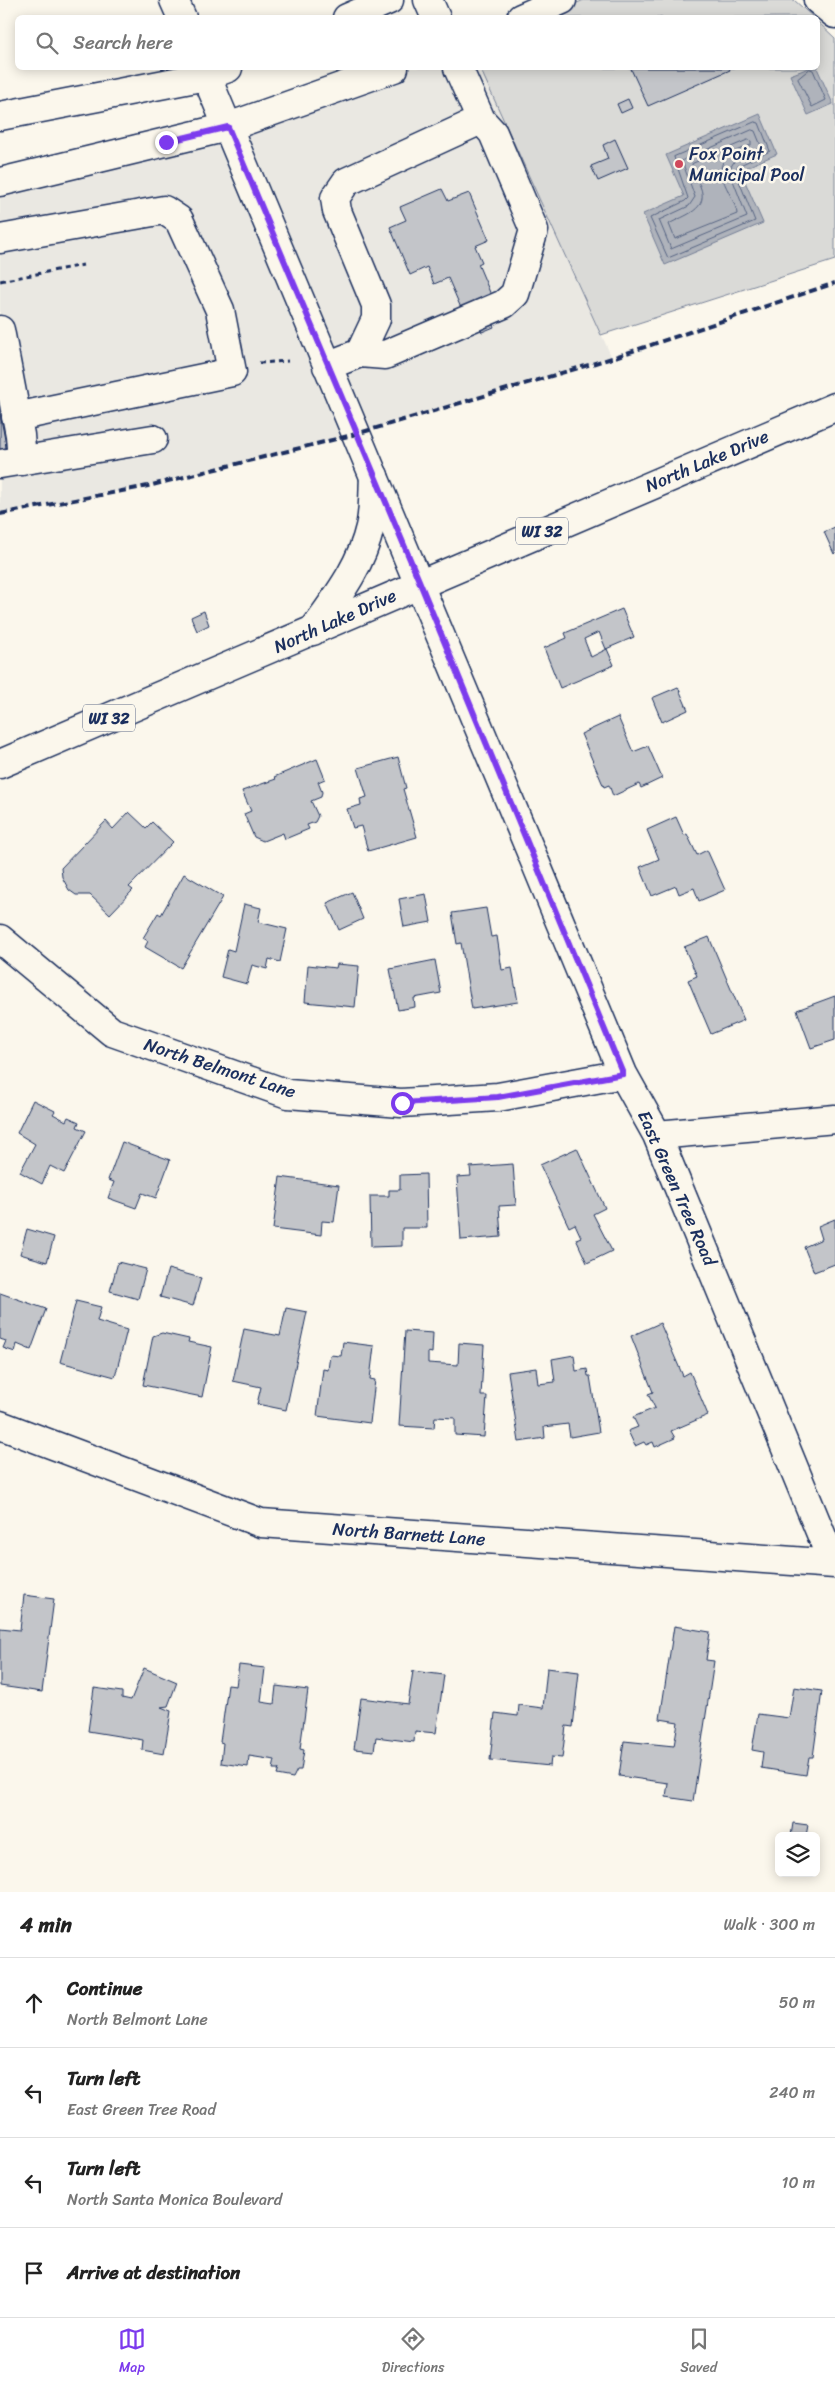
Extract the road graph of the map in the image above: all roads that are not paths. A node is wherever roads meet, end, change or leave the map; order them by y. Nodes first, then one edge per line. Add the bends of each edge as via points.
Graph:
1 (174, 0) edge
2 (389, 0) edge
3 (428, 0) edge
4 (562, 0) edge
5 (818, 0) edge
6 (835, 14) edge
7 (181, 15) edge
8 (354, 15) edge
9 (435, 15) edge
10 (527, 15) edge
11 (212, 70) edge
12 (388, 70) edge
13 (459, 70) edge
14 (0, 116) edge
15 (482, 120) junction
16 (228, 127) junction
17 (0, 182) edge
18 (0, 239) edge
19 (0, 330) edge
20 (360, 353) junction
21 (327, 366) junction
22 (835, 407) edge
23 (16, 417) junction
24 (154, 439) dead end
25 (11, 463) edge
26 (374, 476) junction
27 (420, 583) junction
28 (313, 631) junction
29 (0, 764) edge
30 (0, 939) edge
31 (623, 1074) junction
32 (835, 1119) edge
33 (657, 1135) junction
34 (0, 1425) edge
35 (834, 1564) edge

1 - 7 street
2 - 8 street
3 - 9 street
4 - 10 street
5 - 6 street
11 - 14 street
11 - 16 street, East Green Tree Road
12 - 16 street
13 - 15 street
15 - 20 street via 346,182 335,198 337,211 376,305 376,319
15 - 20 street via 493,133 534,230 515,294 504,304 385,355
16 - 17 street
16 - 21 street, East Green Tree Road
18 - 23 street via 164,210 179,220 220,310 232,372
19 - 23 street
20 - 21 street
21 - 26 street, East Green Tree Road
22 - 27 street, North Lake Drive / WI 32
23 - 25 street
24 - 25 street
26 - 27 street, East Green Tree Road
26 - 28 street via 371,525 362,553 352,575
27 - 28 street, North Lake Drive / WI 32
27 - 31 street, East Green Tree Road
28 - 29 street, North Lake Drive / WI 32
30 - 31 street, North Belmont Lane via 112,1032 288,1094 402,1103 498,1097
31 - 33 street, East Green Tree Road
32 - 33 street
33 - 35 street, East Green Tree Road
34 - 35 street, North Barnett Lane via 261,1523

